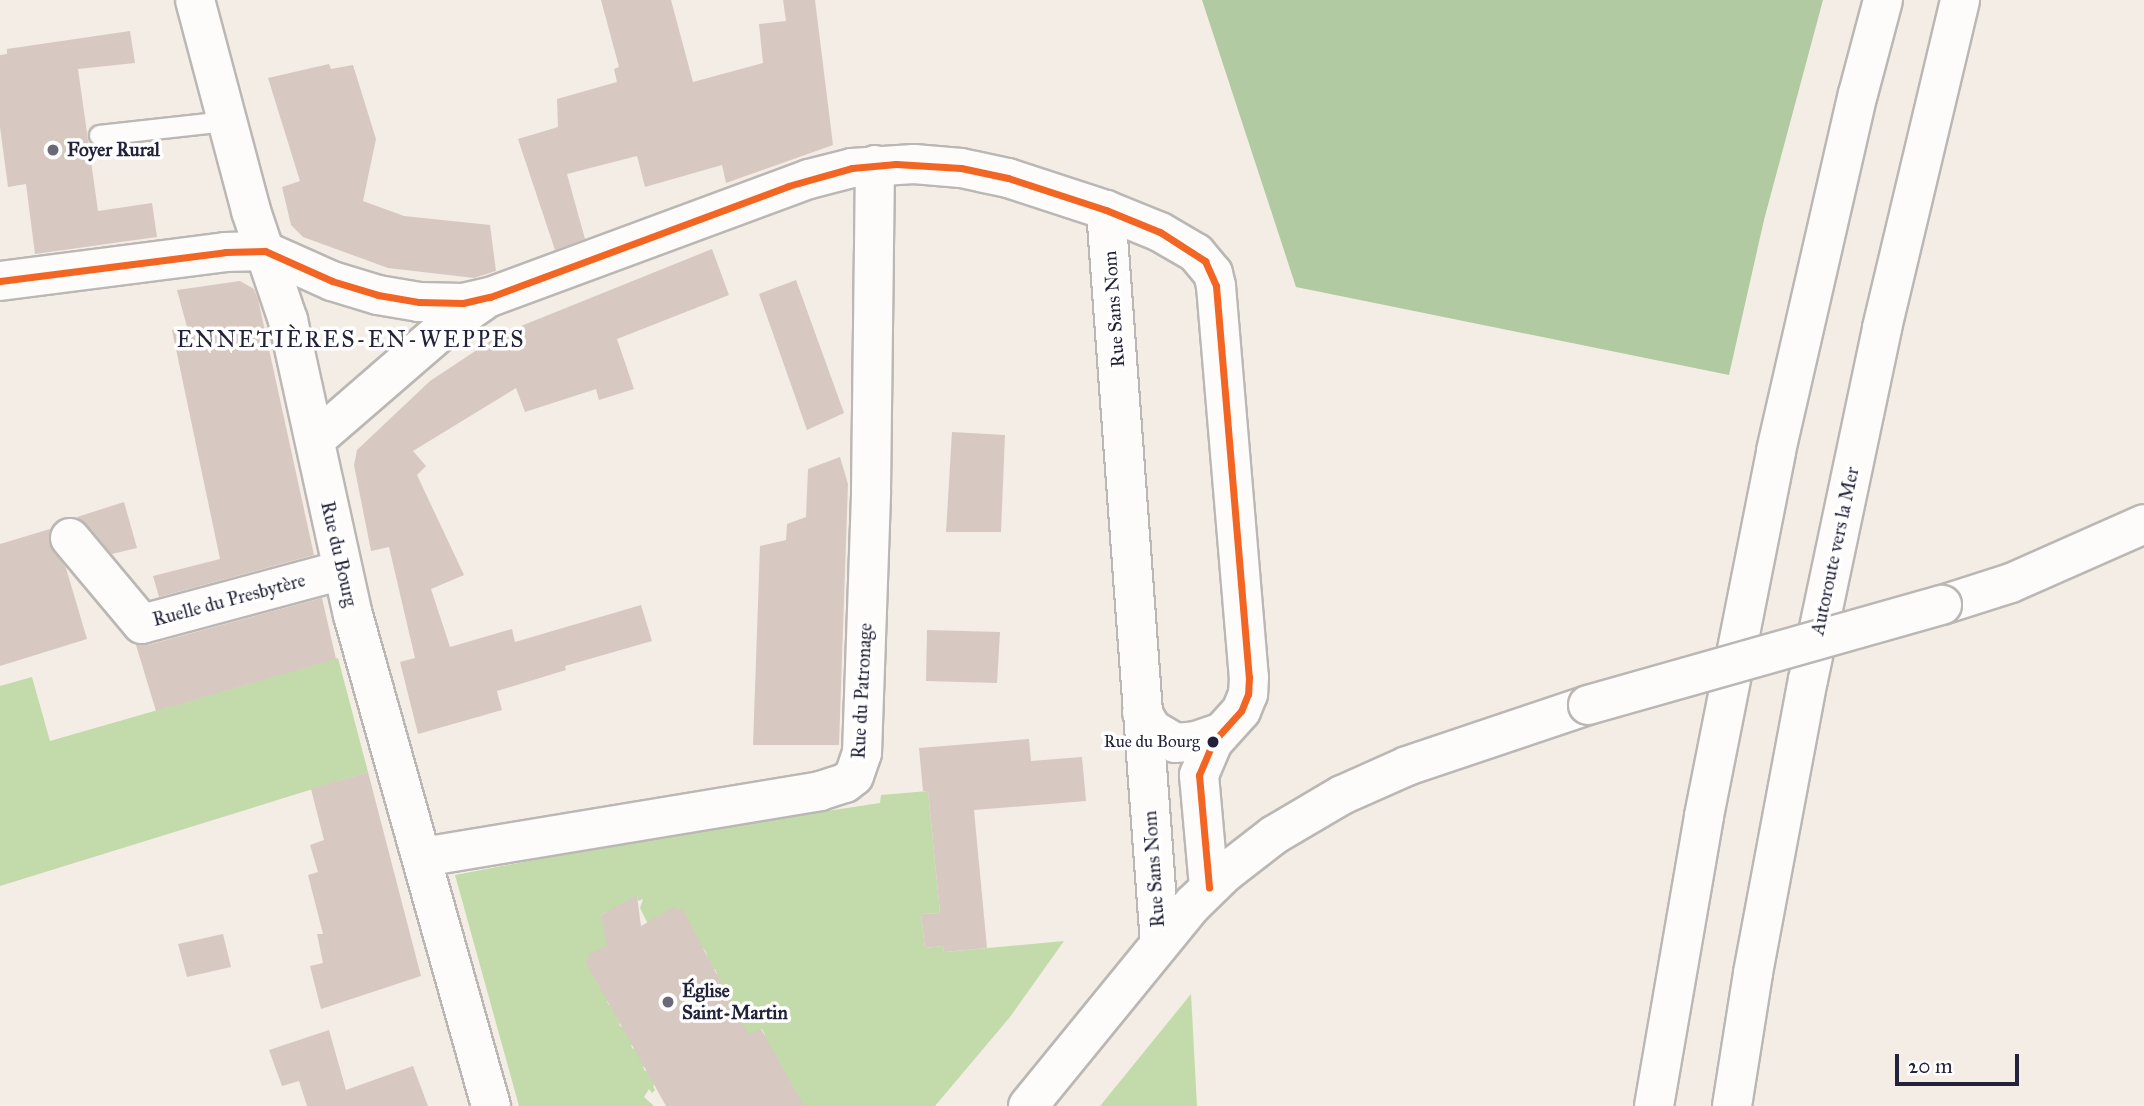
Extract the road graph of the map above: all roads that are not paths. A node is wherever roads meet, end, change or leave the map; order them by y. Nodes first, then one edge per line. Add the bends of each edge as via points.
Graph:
1 (195, 0) edge
2 (1882, 0) edge
3 (1961, 0) edge
4 (225, 121) junction
5 (99, 135) dead end
6 (875, 165) junction
7 (1107, 209) junction
8 (265, 251) junction
9 (0, 281) edge
10 (490, 297) junction
11 (315, 440) junction
12 (2144, 524) edge
13 (70, 538) dead end
14 (342, 570) junction
15 (1142, 712) junction
16 (1219, 733) junction
17 (422, 857) junction
18 (1209, 888) junction
19 (1160, 943) junction
20 (491, 1106) edge
21 (1028, 1106) edge
22 (1654, 1106) edge
23 (1732, 1106) edge

1 - 4 main road, Rue du Bourg
2 - 22 main road via 1776,451 1704,816
3 - 23 main road, Autoroute vers la Mer via 1882,328 1816,640
4 - 5 lane
4 - 8 main road, Rue du Bourg
6 - 7 main road via 961,168
6 - 10 main road via 788,186
6 - 17 main road, Rue du Patronage via 862,753 854,775 820,791
7 - 15 main road, Rue Sans Nom
7 - 16 main road via 1196,253 1213,273 1216,286 1250,677 1241,711
8 - 9 main road via 225,252
8 - 10 main road via 332,281 378,295 444,304
8 - 11 main road, Rue du Bourg via 292,332
10 - 11 main road via 443,329
11 - 14 main road, Rue du Bourg
12 - 18 main road, bridge via 2011,583 1485,737 1342,795 1274,835
13 - 14 main road, Ruelle du Presbytère via 142,624
14 - 17 main road, Rue du Bourg
15 - 16 main road via 1152,729 1175,743
15 - 19 main road, Rue Sans Nom
16 - 18 main road via 1202,763 1198,788
17 - 20 main road, Rue du Bourg
18 - 19 main road
19 - 21 main road

